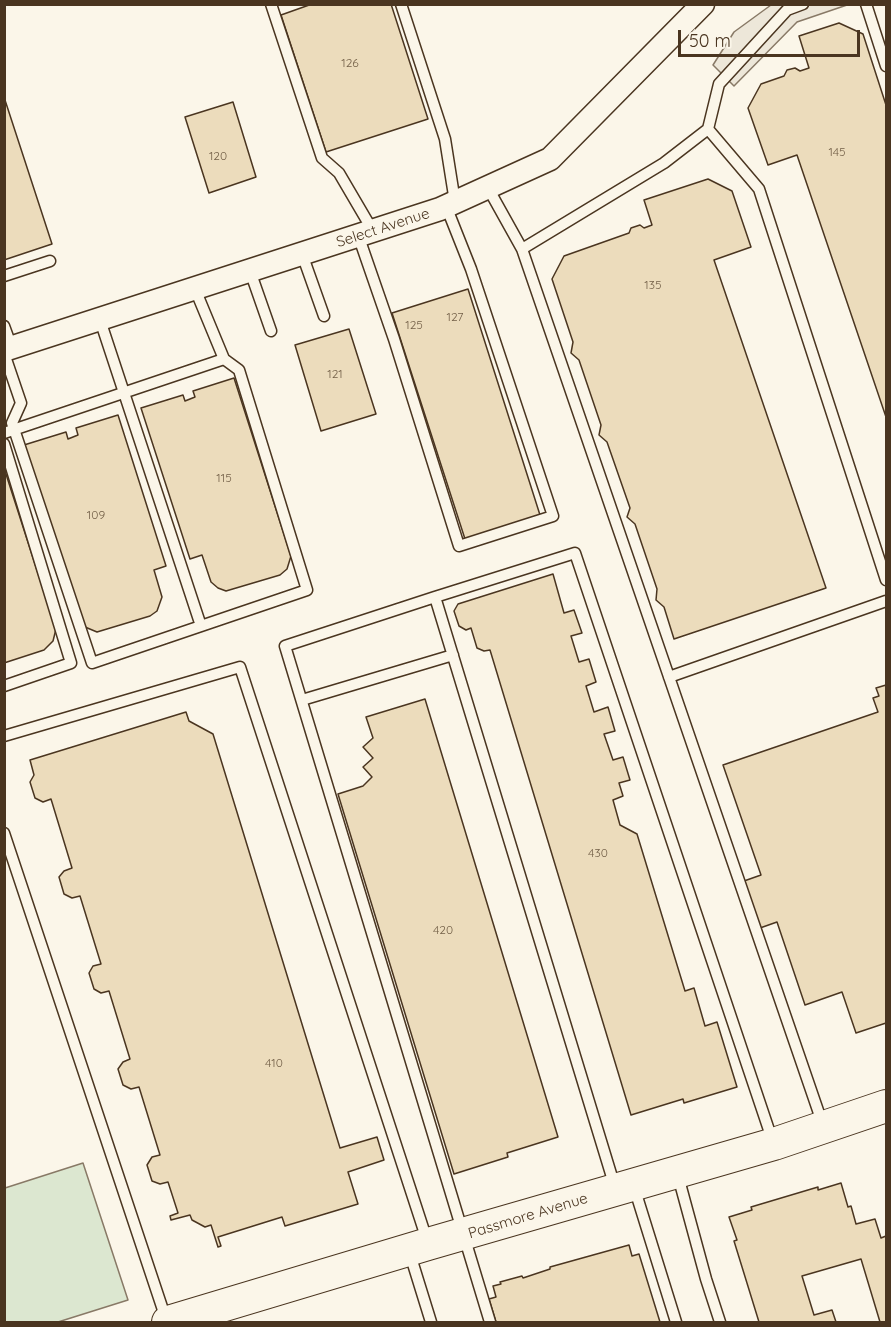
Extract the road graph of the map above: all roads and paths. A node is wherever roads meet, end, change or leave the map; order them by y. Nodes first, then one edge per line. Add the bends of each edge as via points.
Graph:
1 (271, 4) edge
2 (401, 4) edge
3 (703, 4) edge
4 (803, 4) edge
5 (866, 4) edge
6 (886, 66) edge
7 (708, 129) junction
8 (488, 188) junction
9 (451, 204) junction
10 (366, 233) junction
11 (522, 249) junction
12 (302, 254) junction
13 (50, 261) dead end
14 (250, 271) junction
15 (4, 276) edge
16 (195, 289) junction
17 (324, 316) dead end
18 (100, 320) junction
19 (4, 326) edge
20 (271, 331) dead end
21 (7, 351) edge
22 (224, 359) junction
23 (124, 393) junction
24 (10, 431) edge
25 (4, 444) edge
26 (886, 580) edge
27 (435, 597) junction
28 (886, 601) edge
29 (201, 626) junction
30 (453, 655) junction
31 (669, 677) junction
32 (4, 686) edge
33 (302, 700) junction
34 (4, 736) edge
35 (4, 833) edge
36 (886, 1106) edge
37 (824, 1127) junction
38 (774, 1144) junction
39 (677, 1172) junction
40 (625, 1187) junction
41 (465, 1234) junction
42 (418, 1247) junction
43 (168, 1323) edge
44 (431, 1323) edge
45 (490, 1323) edge
46 (676, 1323) edge
47 (720, 1323) edge

1 - 10 lane via 322,158 339,173
2 - 9 lane via 445,139
3 - 8 street, Select Avenue via 550,159
4 - 7 lane via 787,10 719,84
5 - 6 lane
7 - 11 lane via 664,163
7 - 26 lane via 759,189
8 - 9 street, Select Avenue
8 - 11 lane
9 - 10 street, Select Avenue
9 - 10 lane via 553,516 459,546 394,339
10 - 12 street, Select Avenue
11 - 31 lane
12 - 14 street, Select Avenue
12 - 17 lane
13 - 15 lane
14 - 16 street, Select Avenue
14 - 20 lane
16 - 18 street, Select Avenue
16 - 22 lane
18 - 21 street, Select Avenue
18 - 23 lane
19 - 21 lane
21 - 24 lane via 21,403
22 - 23 lane
22 - 29 lane via 239,370 307,590
23 - 24 lane
23 - 29 lane
24 - 29 lane via 92,663
25 - 32 lane via 70,663
27 - 30 lane
27 - 33 lane via 285,646
27 - 38 lane via 575,553
28 - 31 lane
30 - 33 lane
30 - 40 lane
31 - 37 lane
33 - 41 lane
34 - 42 lane via 240,667
35 - 43 lane
36 - 37 street, Passmore Avenue
37 - 38 street, Passmore Avenue
38 - 39 street, Passmore Avenue
39 - 40 street, Passmore Avenue
39 - 47 lane
40 - 41 street, Passmore Avenue
40 - 46 lane
41 - 42 street, Passmore Avenue
41 - 45 lane
42 - 43 street, Passmore Avenue
42 - 44 lane

